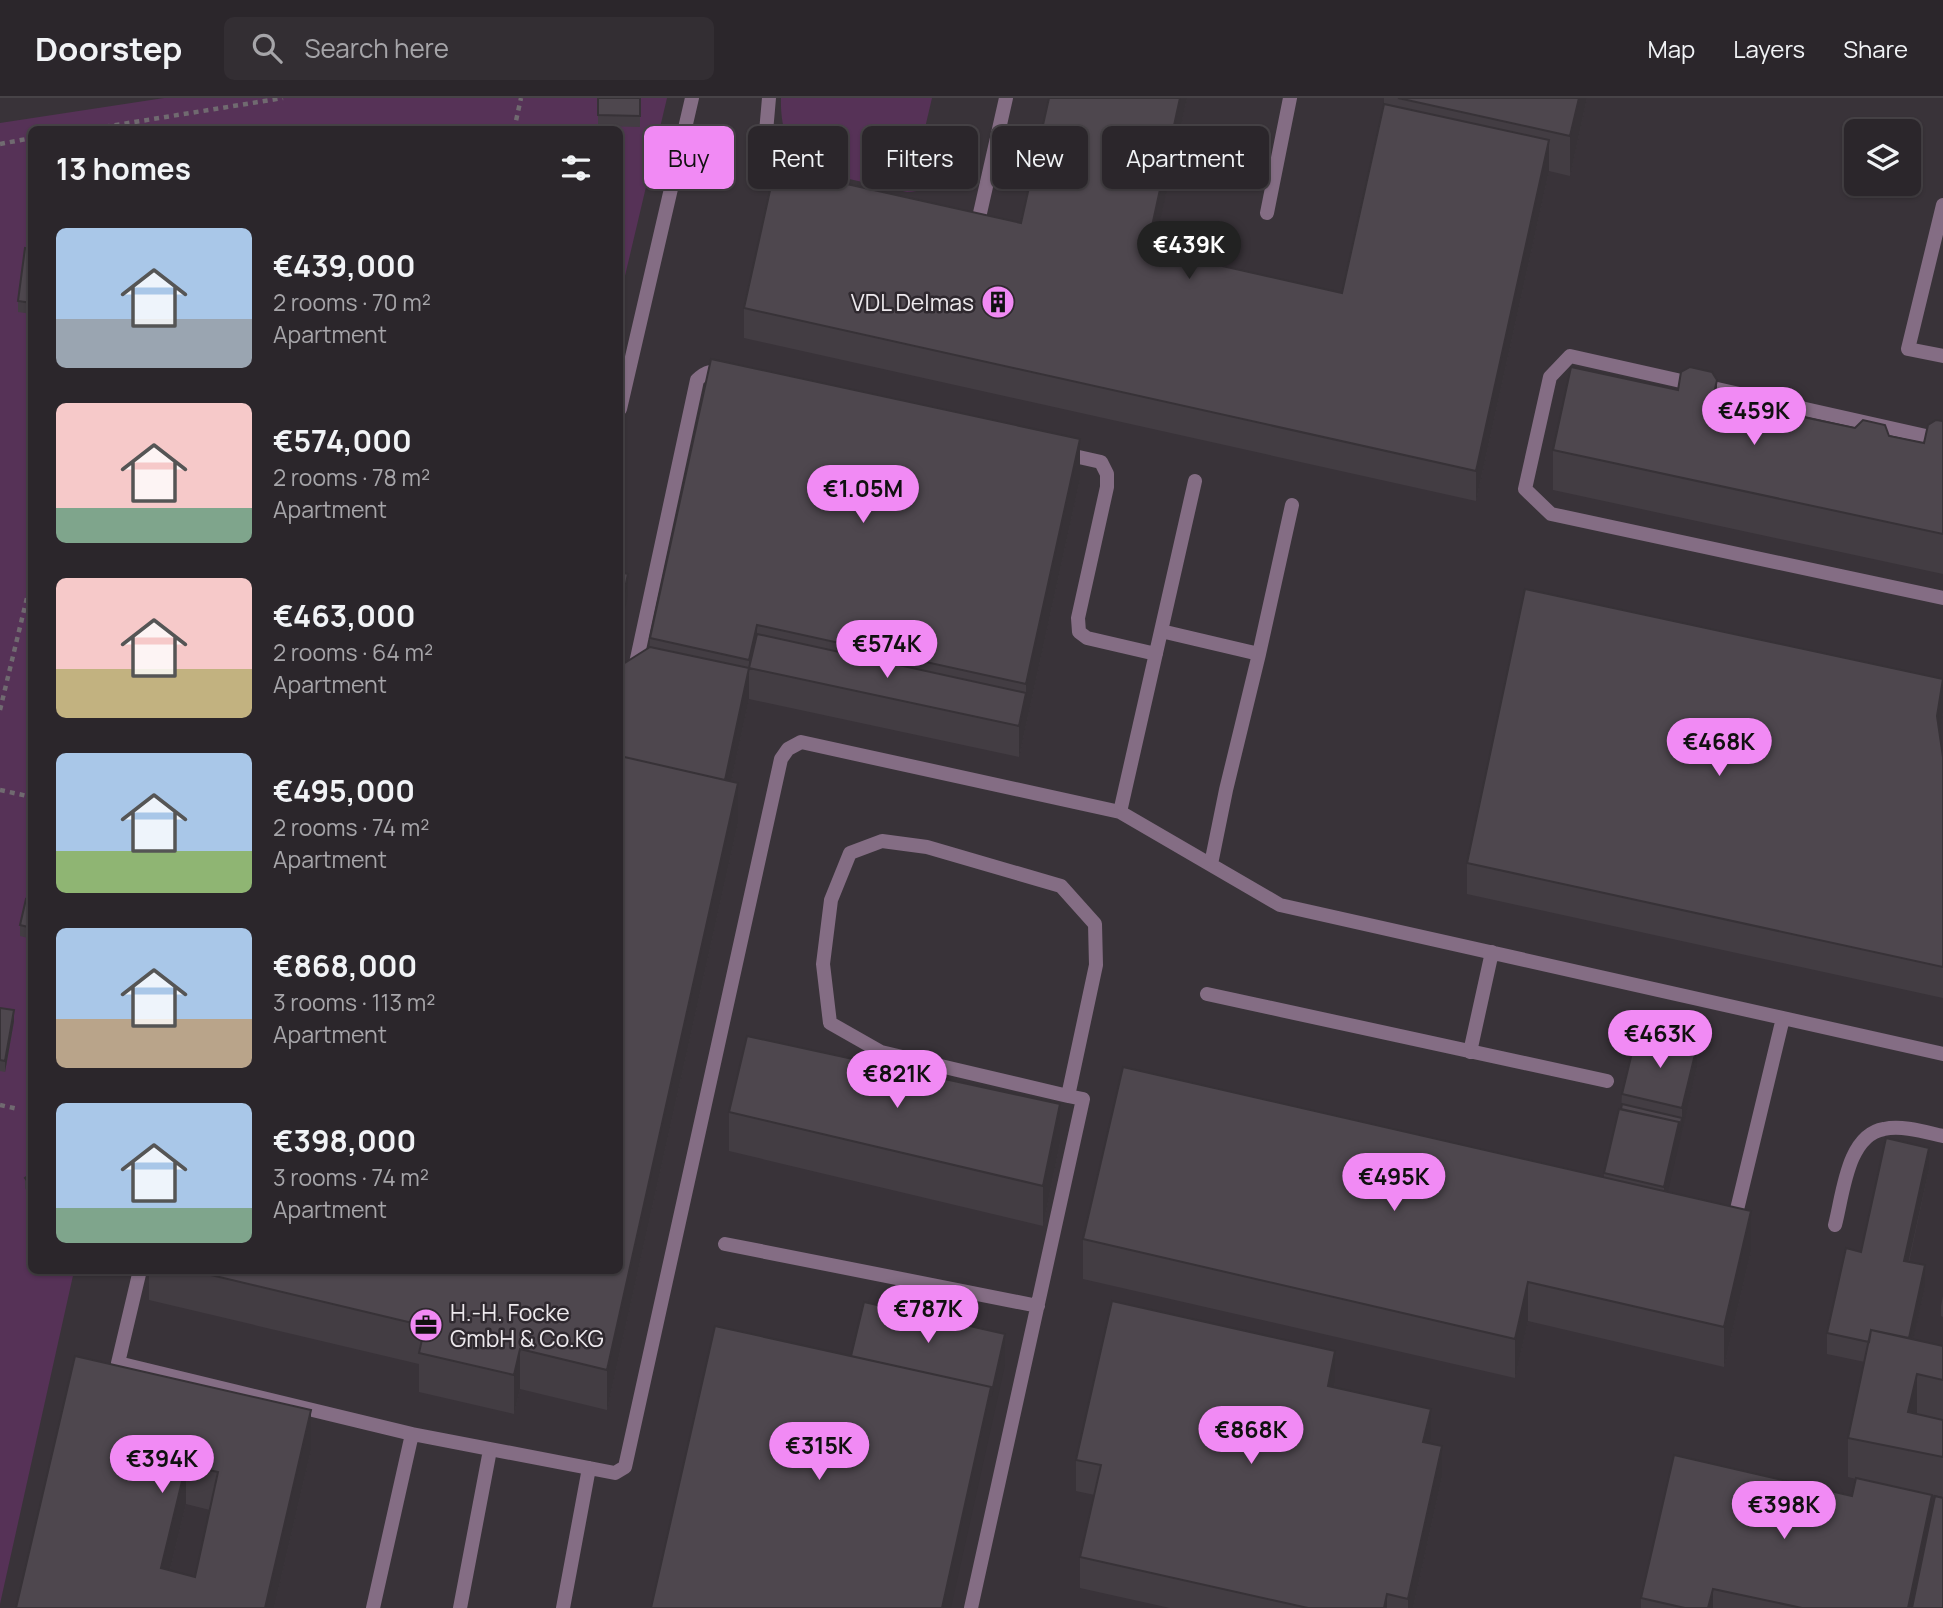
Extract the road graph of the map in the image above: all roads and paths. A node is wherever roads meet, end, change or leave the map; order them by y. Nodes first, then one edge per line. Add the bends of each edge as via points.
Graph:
1 (283, 98) edge
2 (521, 98) edge
3 (692, 98) edge
4 (769, 98) edge
5 (1006, 98) edge
6 (1290, 98) edge
7 (139, 121) junction
8 (109, 126) edge
9 (138, 126) edge
10 (515, 126) edge
11 (767, 126) edge
12 (28, 139) edge
13 (0, 144) edge
14 (1943, 205) edge
15 (1268, 213) dead end
16 (951, 216) edge
17 (1943, 356) edge
18 (741, 377) edge
19 (623, 397) edge
20 (1943, 440) edge
21 (1047, 449) edge
22 (1195, 481) dead end
23 (1292, 505) dead end
24 (28, 594) edge
25 (1943, 598) edge
26 (1161, 631) junction
27 (1156, 654) junction
28 (1259, 654) junction
29 (623, 676) edge
30 (0, 710) edge
31 (0, 790) edge
32 (28, 796) edge
33 (1121, 812) junction
34 (1212, 864) junction
35 (1492, 952) junction
36 (1207, 993) dead end
37 (1783, 1018) junction
38 (1470, 1052) junction
39 (1943, 1054) edge
40 (1607, 1081) dead end
41 (1068, 1096) junction
42 (0, 1105) edge
43 (18, 1109) dead end
44 (1943, 1136) edge
45 (1734, 1222) edge
46 (1835, 1225) dead end
47 (725, 1244) dead end
48 (138, 1274) edge
49 (1038, 1306) junction
50 (412, 1434) junction
51 (491, 1450) junction
52 (589, 1468) junction
53 (373, 1608) edge
54 (460, 1608) edge
55 (563, 1608) edge
56 (971, 1608) edge

1 - 7 path
2 - 10 path
3 - 19 lane
4 - 11 lane
5 - 16 lane via 978,222
6 - 15 lane
7 - 8 path
7 - 9 path
12 - 13 path
14 - 17 lane via 1908,349
18 - 29 lane via 715,371 697,380 635,668
20 - 25 lane via 1570,356 1550,377 1525,489 1551,514
21 - 27 lane via 1101,462 1107,474 1077,618 1079,632 1087,638
22 - 26 lane
23 - 28 lane
24 - 30 path
26 - 27 lane
26 - 28 lane
27 - 33 lane
28 - 34 lane
31 - 32 path
33 - 34 lane
33 - 52 lane via 801,742 788,749 781,758 625,1467 615,1472
34 - 35 lane via 1280,905
35 - 37 lane
35 - 38 lane
36 - 38 lane
37 - 39 lane
37 - 45 lane
38 - 40 lane
41 - 41 lane via 881,1052 830,1023 823,964 831,900 850,852 882,841 941,851 1061,886 1095,924 1096,965
41 - 49 lane via 1083,1099
42 - 43 path
44 - 46 lane via 1884,1128 1866,1135 1854,1152
47 - 49 lane
48 - 50 lane via 118,1363
49 - 56 lane
50 - 51 lane
50 - 53 lane
51 - 52 lane
51 - 54 lane
52 - 55 lane

